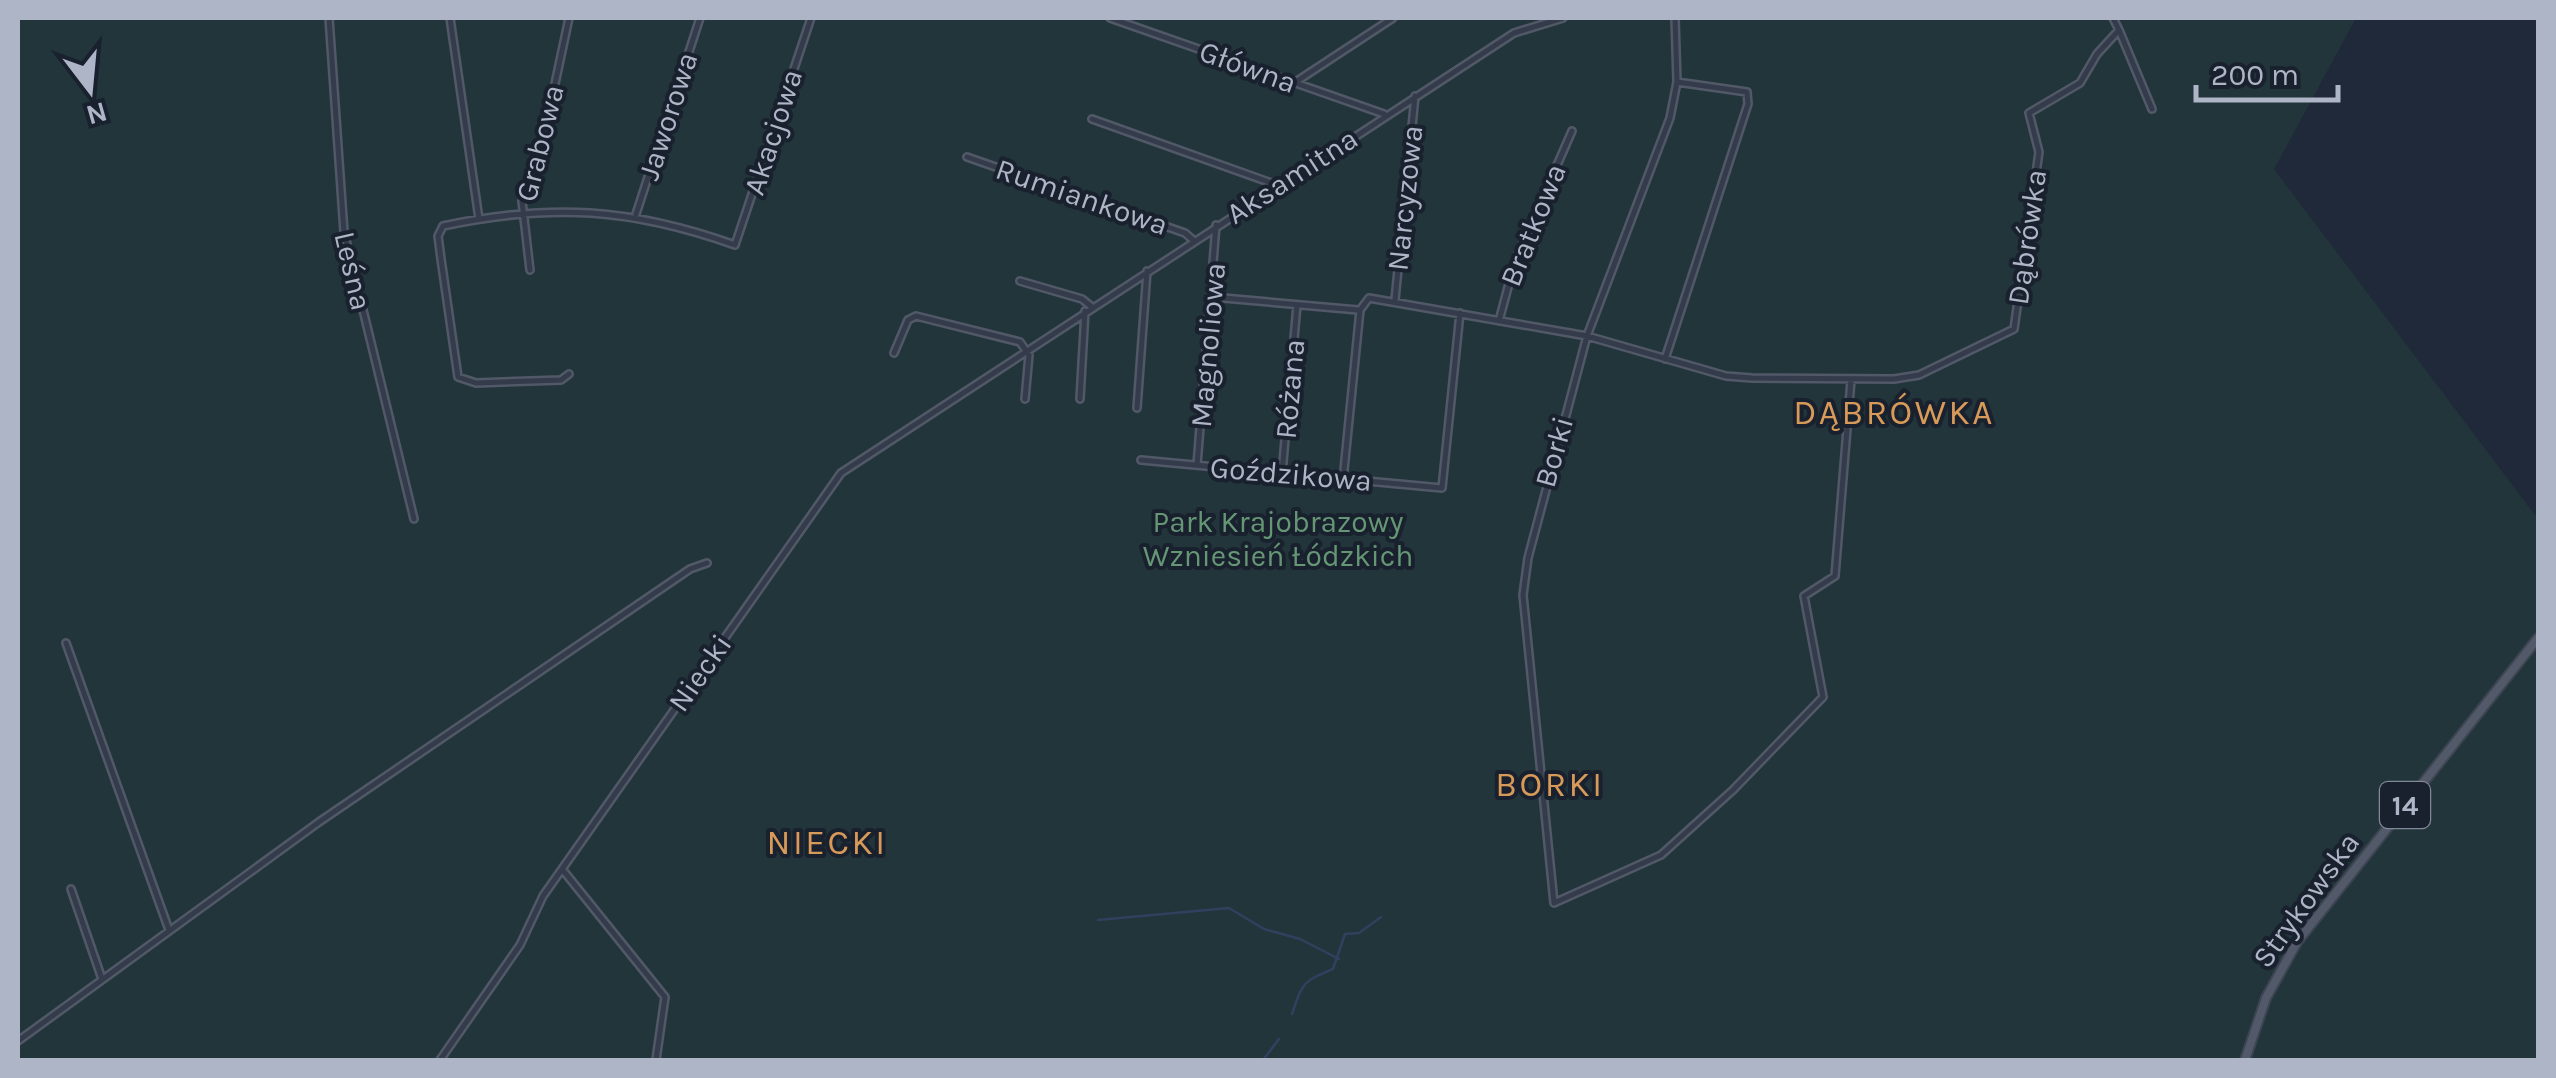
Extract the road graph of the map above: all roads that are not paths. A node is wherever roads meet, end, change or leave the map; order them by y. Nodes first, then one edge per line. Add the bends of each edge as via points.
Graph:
1 (329, 18) edge
2 (450, 18) edge
3 (570, 18) edge
4 (700, 18) edge
5 (811, 18) edge
6 (1110, 18) edge
7 (1393, 18) edge
8 (1563, 18) edge
9 (1675, 18) edge
10 (2113, 18) edge
11 (2119, 30) junction
12 (1678, 82) junction
13 (1294, 83) junction
14 (1415, 96) junction
15 (2152, 109) dead end
16 (1387, 114) junction
17 (1092, 119) dead end
18 (1572, 131) dead end
19 (968, 156) dead end
20 (1277, 185) junction
21 (522, 216) junction
22 (636, 216) junction
23 (479, 218) junction
24 (1216, 225) junction
25 (1194, 240) junction
26 (530, 270) dead end
27 (1147, 270) junction
28 (1020, 281) dead end
29 (1212, 296) junction
30 (1396, 300) junction
31 (1297, 304) junction
32 (1089, 309) junction
33 (1360, 310) junction
34 (1460, 313) junction
35 (1499, 321) junction
36 (1587, 336) junction
37 (1027, 350) junction
38 (894, 354) dead end
39 (1664, 360) junction
40 (569, 374) dead end
41 (1851, 380) junction
42 (1026, 398) dead end
43 (1080, 399) dead end
44 (1136, 408) dead end
45 (1141, 460) dead end
46 (1197, 465) junction
47 (1282, 473) junction
48 (1344, 480) junction
49 (414, 520) dead end
50 (707, 563) dead end
51 (2538, 638) edge
52 (66, 643) dead end
53 (562, 868) junction
54 (71, 889) dead end
55 (169, 930) junction
56 (102, 979) junction
57 (18, 1041) edge
58 (440, 1060) edge
59 (656, 1060) edge
60 (2245, 1060) edge

1 - 49 street, Leśna via 341,214
2 - 23 street
3 - 21 street, Grabowa
4 - 22 street, Jaworowa
5 - 22 street, Akacjowa via 735,245
6 - 13 street, Główna
7 - 13 street
8 - 14 street, Aksamitna via 1517,31
9 - 12 street, Borki
10 - 11 street
11 - 15 street
11 - 41 street, Dąbrówka via 2082,81 2030,111 2038,156 2013,332 1918,375
12 - 36 street, Borki via 1653,169
12 - 39 street via 1747,92 1748,104
13 - 16 street, Główna
14 - 16 street, Aksamitna
14 - 30 street, Narcyzowa
16 - 20 street, Aksamitna
17 - 20 street
18 - 35 street, Bratkowa via 1515,261
19 - 25 street, Rumiankowa
20 - 24 street, Aksamitna
21 - 22 street
21 - 23 street
21 - 26 street, Grabowa
23 - 40 street via 444,226 438,236 458,378 561,380
24 - 25 street, Aksamitna
24 - 29 street, Magnoliowa
25 - 27 street, Aksamitna
27 - 32 street, Aksamitna
27 - 44 street
28 - 32 street via 1082,299
29 - 31 street
29 - 46 street, Magnoliowa
30 - 33 street via 1369,298
30 - 34 street, Dąbrówka
31 - 33 street
31 - 47 street, Różana
32 - 37 street, Aksamitna
32 - 43 street
33 - 48 street
34 - 35 street, Dąbrówka
34 - 48 street, Goździkowa via 1442,488
35 - 36 street, Dąbrówka
36 - 39 street, Dąbrówka
36 - 41 street, Borki via 1536,516 1522,594 1554,902 1662,855 1823,696 1804,596 1836,576
37 - 38 street via 982,330 916,316
37 - 42 street
37 - 53 street, Niecki via 842,472
39 - 41 street, Dąbrówka via 1726,376
45 - 46 street, Goździkowa
46 - 47 street, Goździkowa
47 - 48 street, Goździkowa
50 - 55 street via 690,568 474,714
51 - 60 main road, Strykowska / 14 via 2297,942 2266,998
52 - 55 street
53 - 58 street, Niecki via 520,946
53 - 59 street via 662,991 666,1011
54 - 56 street
55 - 56 street
56 - 57 street

